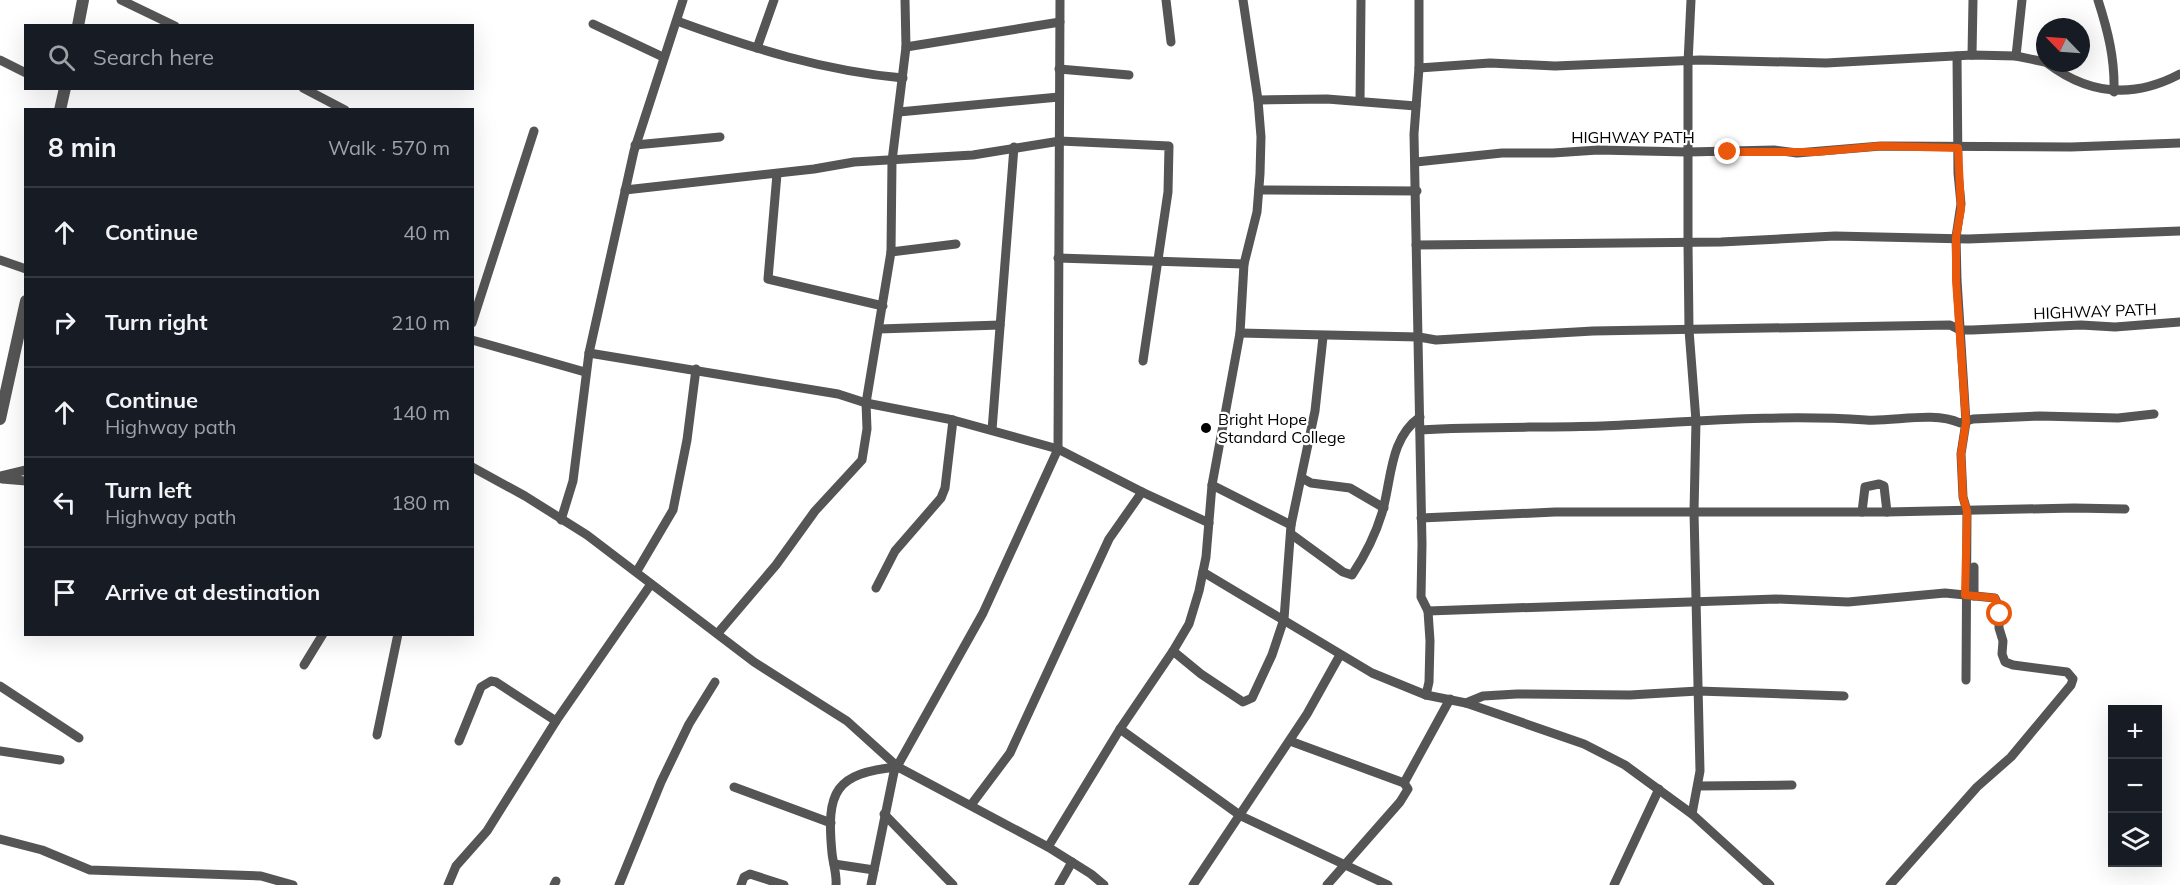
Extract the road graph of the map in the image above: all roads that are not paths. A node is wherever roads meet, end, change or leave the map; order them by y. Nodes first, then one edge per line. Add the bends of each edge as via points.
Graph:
1 (83, 0) edge
2 (121, 0) edge
3 (683, 0) edge
4 (774, 0) edge
5 (905, 0) edge
6 (1060, 0) edge
7 (1166, 0) edge
8 (1243, 0) edge
9 (1361, 0) edge
10 (1419, 0) edge
11 (1691, 0) edge
12 (1973, 0) edge
13 (2022, 0) edge
14 (2098, 0) edge
15 (677, 21) junction
16 (1060, 22) junction
17 (78, 24) edge
18 (171, 24) edge
19 (592, 24) dead end
20 (1171, 42) dead end
21 (906, 47) junction
22 (757, 48) junction
23 (1957, 56) junction
24 (1972, 56) junction
25 (2016, 56) junction
26 (663, 57) junction
27 (0, 60) edge
28 (2036, 60) edge
29 (1688, 63) junction
30 (1419, 68) junction
31 (1059, 69) junction
32 (24, 72) edge
33 (2062, 72) edge
34 (2180, 74) edge
35 (1130, 75) dead end
36 (903, 78) junction
37 (63, 90) edge
38 (307, 90) edge
39 (2114, 92) junction
40 (1059, 97) junction
41 (1258, 100) junction
42 (1360, 101) junction
43 (1416, 106) junction
44 (60, 108) edge
45 (341, 108) edge
46 (899, 112) junction
47 (534, 131) dead end
48 (720, 137) dead end
49 (1060, 141) junction
50 (2180, 143) edge
51 (635, 145) junction
52 (1014, 147) junction
53 (1958, 148) junction
54 (1689, 152) junction
55 (892, 161) junction
56 (1416, 162) junction
57 (777, 174) junction
58 (626, 190) junction
59 (1258, 190) junction
60 (1417, 191) junction
61 (2180, 231) edge
62 (1956, 237) junction
63 (1688, 243) junction
64 (956, 244) dead end
65 (1416, 245) junction
66 (891, 252) junction
67 (1058, 258) junction
68 (0, 260) edge
69 (1156, 263) junction
70 (1244, 264) junction
71 (24, 268) edge
72 (883, 306) junction
73 (24, 309) edge
74 (474, 316) edge
75 (2180, 322) edge
76 (1000, 325) junction
77 (879, 329) junction
78 (1689, 330) junction
79 (1960, 330) junction
80 (1240, 333) junction
81 (1323, 337) junction
82 (1419, 337) junction
83 (474, 341) edge
84 (589, 353) junction
85 (1143, 361) dead end
86 (696, 369) junction
87 (585, 372) junction
88 (4, 381) edge
89 (866, 403) junction
90 (2154, 414) dead end
91 (1420, 417) junction
92 (0, 419) edge
93 (953, 420) junction
94 (1696, 421) junction
95 (1966, 422) junction
96 (992, 430) junction
97 (1420, 430) junction
98 (1058, 449) junction
99 (474, 468) edge
100 (24, 471) edge
101 (0, 477) edge
102 (1302, 478) junction
103 (24, 481) edge
104 (1311, 483) junction
105 (1212, 485) junction
106 (1142, 492) junction
107 (1298, 495) junction
108 (1384, 508) junction
109 (2125, 509) dead end
110 (1967, 511) junction
111 (1694, 512) junction
112 (1862, 512) junction
113 (1887, 512) junction
114 (1421, 518) junction
115 (561, 520) junction
116 (1209, 523) junction
117 (1291, 529) junction
118 (1974, 567) dead end
119 (637, 571) junction
120 (1203, 572) junction
121 (651, 584) junction
122 (876, 588) dead end
123 (1969, 596) junction
124 (1696, 602) junction
125 (1428, 611) junction
126 (1284, 619) junction
127 (718, 633) junction
128 (322, 636) edge
129 (398, 636) edge
130 (1173, 651) junction
131 (1340, 655) junction
132 (304, 665) dead end
133 (1966, 680) dead end
134 (716, 682) dead end
135 (0, 686) edge
136 (1698, 692) junction
137 (1426, 695) junction
138 (1844, 696) dead end
139 (1450, 699) junction
140 (1466, 703) junction
141 (556, 721) junction
142 (1120, 729) junction
143 (377, 735) dead end
144 (79, 738) dead end
145 (459, 741) dead end
146 (1290, 741) junction
147 (0, 751) edge
148 (60, 760) dead end
149 (898, 767) junction
150 (1404, 783) junction
151 (1791, 785) dead end
152 (1698, 786) junction
153 (734, 787) dead end
154 (1659, 789) junction
155 (970, 805) junction
156 (884, 814) junction
157 (1692, 814) junction
158 (1241, 816) junction
159 (831, 823) junction
160 (0, 839) edge
161 (1048, 847) junction
162 (1072, 862) junction
163 (834, 864) junction
164 (1343, 864) junction
165 (874, 870) junction
166 (293, 885) edge
167 (448, 885) edge
168 (619, 885) edge
169 (741, 885) edge
170 (784, 885) edge
171 (836, 885) edge
172 (871, 885) edge
173 (953, 885) edge
174 (1059, 885) edge
175 (1104, 885) edge
176 (1194, 885) edge
177 (1328, 885) edge
178 (1388, 885) edge
179 (1614, 885) edge
180 (1770, 885) edge
181 (1890, 885) edge

1 - 17 street
2 - 18 street
3 - 15 street
4 - 22 street
5 - 21 street
6 - 16 street
7 - 20 street
8 - 41 street
9 - 42 street
10 - 30 street
11 - 29 street
12 - 24 street
13 - 25 street
14 - 39 street via 2110,38
15 - 22 street
15 - 26 street
16 - 21 street
16 - 31 street
19 - 26 street
21 - 36 street
22 - 36 street via 813,65
23 - 24 street
23 - 29 street via 1826,63
23 - 53 street
24 - 25 street
25 - 28 street
26 - 51 street
27 - 32 street
29 - 30 street via 1490,63
29 - 54 street
30 - 43 street
31 - 35 street
31 - 40 street
33 - 39 street via 2082,85
34 - 39 street via 2156,85
36 - 46 street
37 - 44 street
38 - 45 street
40 - 46 street
40 - 49 street
41 - 42 street
41 - 59 street
42 - 43 street
43 - 56 street
46 - 55 street
47 - 74 street
48 - 51 street
49 - 52 street
49 - 67 street
49 - 69 street via 1169,146 1168,192
50 - 53 street, HIGHWAY PATH
51 - 58 street
52 - 55 street
52 - 76 street
53 - 54 street, HIGHWAY PATH via 1881,146 1797,153
53 - 62 street via 1961,209
54 - 56 street, HIGHWAY PATH via 1502,153
54 - 63 street
55 - 57 street via 854,162
55 - 66 street
56 - 60 street
57 - 58 street
57 - 72 street via 768,279
58 - 84 street
59 - 60 street
59 - 70 street via 1257,212
60 - 65 street
61 - 62 street via 2119,236
62 - 63 street via 1835,236
62 - 79 street
63 - 65 street
63 - 78 street
64 - 66 street
65 - 82 street
66 - 72 street
67 - 69 street
67 - 98 street
68 - 71 street
69 - 70 street
69 - 85 street
70 - 80 street
72 - 77 street
73 - 88 street
75 - 79 street, HIGHWAY PATH
76 - 77 street
76 - 96 street
77 - 89 street
78 - 79 street, HIGHWAY PATH via 1950,325
78 - 82 street, HIGHWAY PATH via 1436,340
78 - 94 street
79 - 95 street
80 - 81 street, HIGHWAY PATH
80 - 105 street
81 - 82 street, HIGHWAY PATH
81 - 102 street
82 - 91 street
83 - 87 street
84 - 86 street
84 - 87 street
86 - 89 street via 838,394
86 - 119 street via 673,510
87 - 115 street via 573,481
88 - 92 street
89 - 93 street
89 - 127 street via 862,460 815,511 776,565
90 - 95 street
91 - 97 street
91 - 108 street via 1408,426 1400,440
93 - 96 street
93 - 122 street via 941,498 895,551
94 - 95 street via 1837,416
94 - 97 street
94 - 111 street
95 - 110 street via 1961,454
96 - 98 street
97 - 114 street
98 - 106 street
98 - 149 street via 982,614
99 - 115 street
100 - 101 street
101 - 103 street
102 - 104 street
102 - 107 street
104 - 107 street
104 - 108 street via 1350,488
105 - 116 street
105 - 117 street
106 - 116 street
106 - 155 street via 1109,539 1010,753
107 - 117 street
108 - 117 street via 1352,574 1343,572
109 - 110 street
110 - 113 street
110 - 123 street
111 - 112 street
111 - 114 street via 1555,512
111 - 124 street
112 - 113 street
112 - 113 street via 1865,487 1879,484 1884,486
114 - 125 street via 1420,597
115 - 119 street
116 - 120 street
117 - 126 street
118 - 123 street
119 - 121 street
120 - 126 street
120 - 130 street via 1189,624
121 - 127 street
121 - 141 street
123 - 124 street via 1945,593 1848,602
123 - 133 street
123 - 181 street via 1991,596 1997,601 2005,662 2067,672 2073,678 2012,757 1969,794
124 - 125 street
124 - 136 street
125 - 137 street via 1430,662
126 - 130 street via 1252,698 1243,702
126 - 131 street
127 - 149 street via 754,662 847,721
128 - 132 street
129 - 143 street
130 - 142 street
131 - 137 street
131 - 146 street
134 - 168 street via 689,724 661,782
135 - 144 street
136 - 138 street
136 - 140 street via 1483,696
136 - 152 street
137 - 139 street
139 - 140 street
139 - 150 street
140 - 154 street via 1584,744 1625,765
141 - 145 street via 491,681 481,687
141 - 167 street via 487,831 456,866
142 - 158 street
142 - 161 street
146 - 150 street
146 - 158 street
147 - 148 street
149 - 155 street
149 - 156 street via 891,779
149 - 159 street via 870,769 847,778 833,804
150 - 164 street via 1408,789 1404,796
151 - 152 street
152 - 157 street
153 - 159 street
154 - 157 street
154 - 179 street
155 - 161 street
156 - 165 street
156 - 173 street
157 - 180 street
158 - 164 street
158 - 176 street
159 - 163 street
160 - 166 street via 90,870 261,876
161 - 162 street
162 - 174 street
162 - 175 street
163 - 165 street
163 - 171 street
164 - 177 street
164 - 178 street
165 - 172 street
169 - 170 street via 750,874

